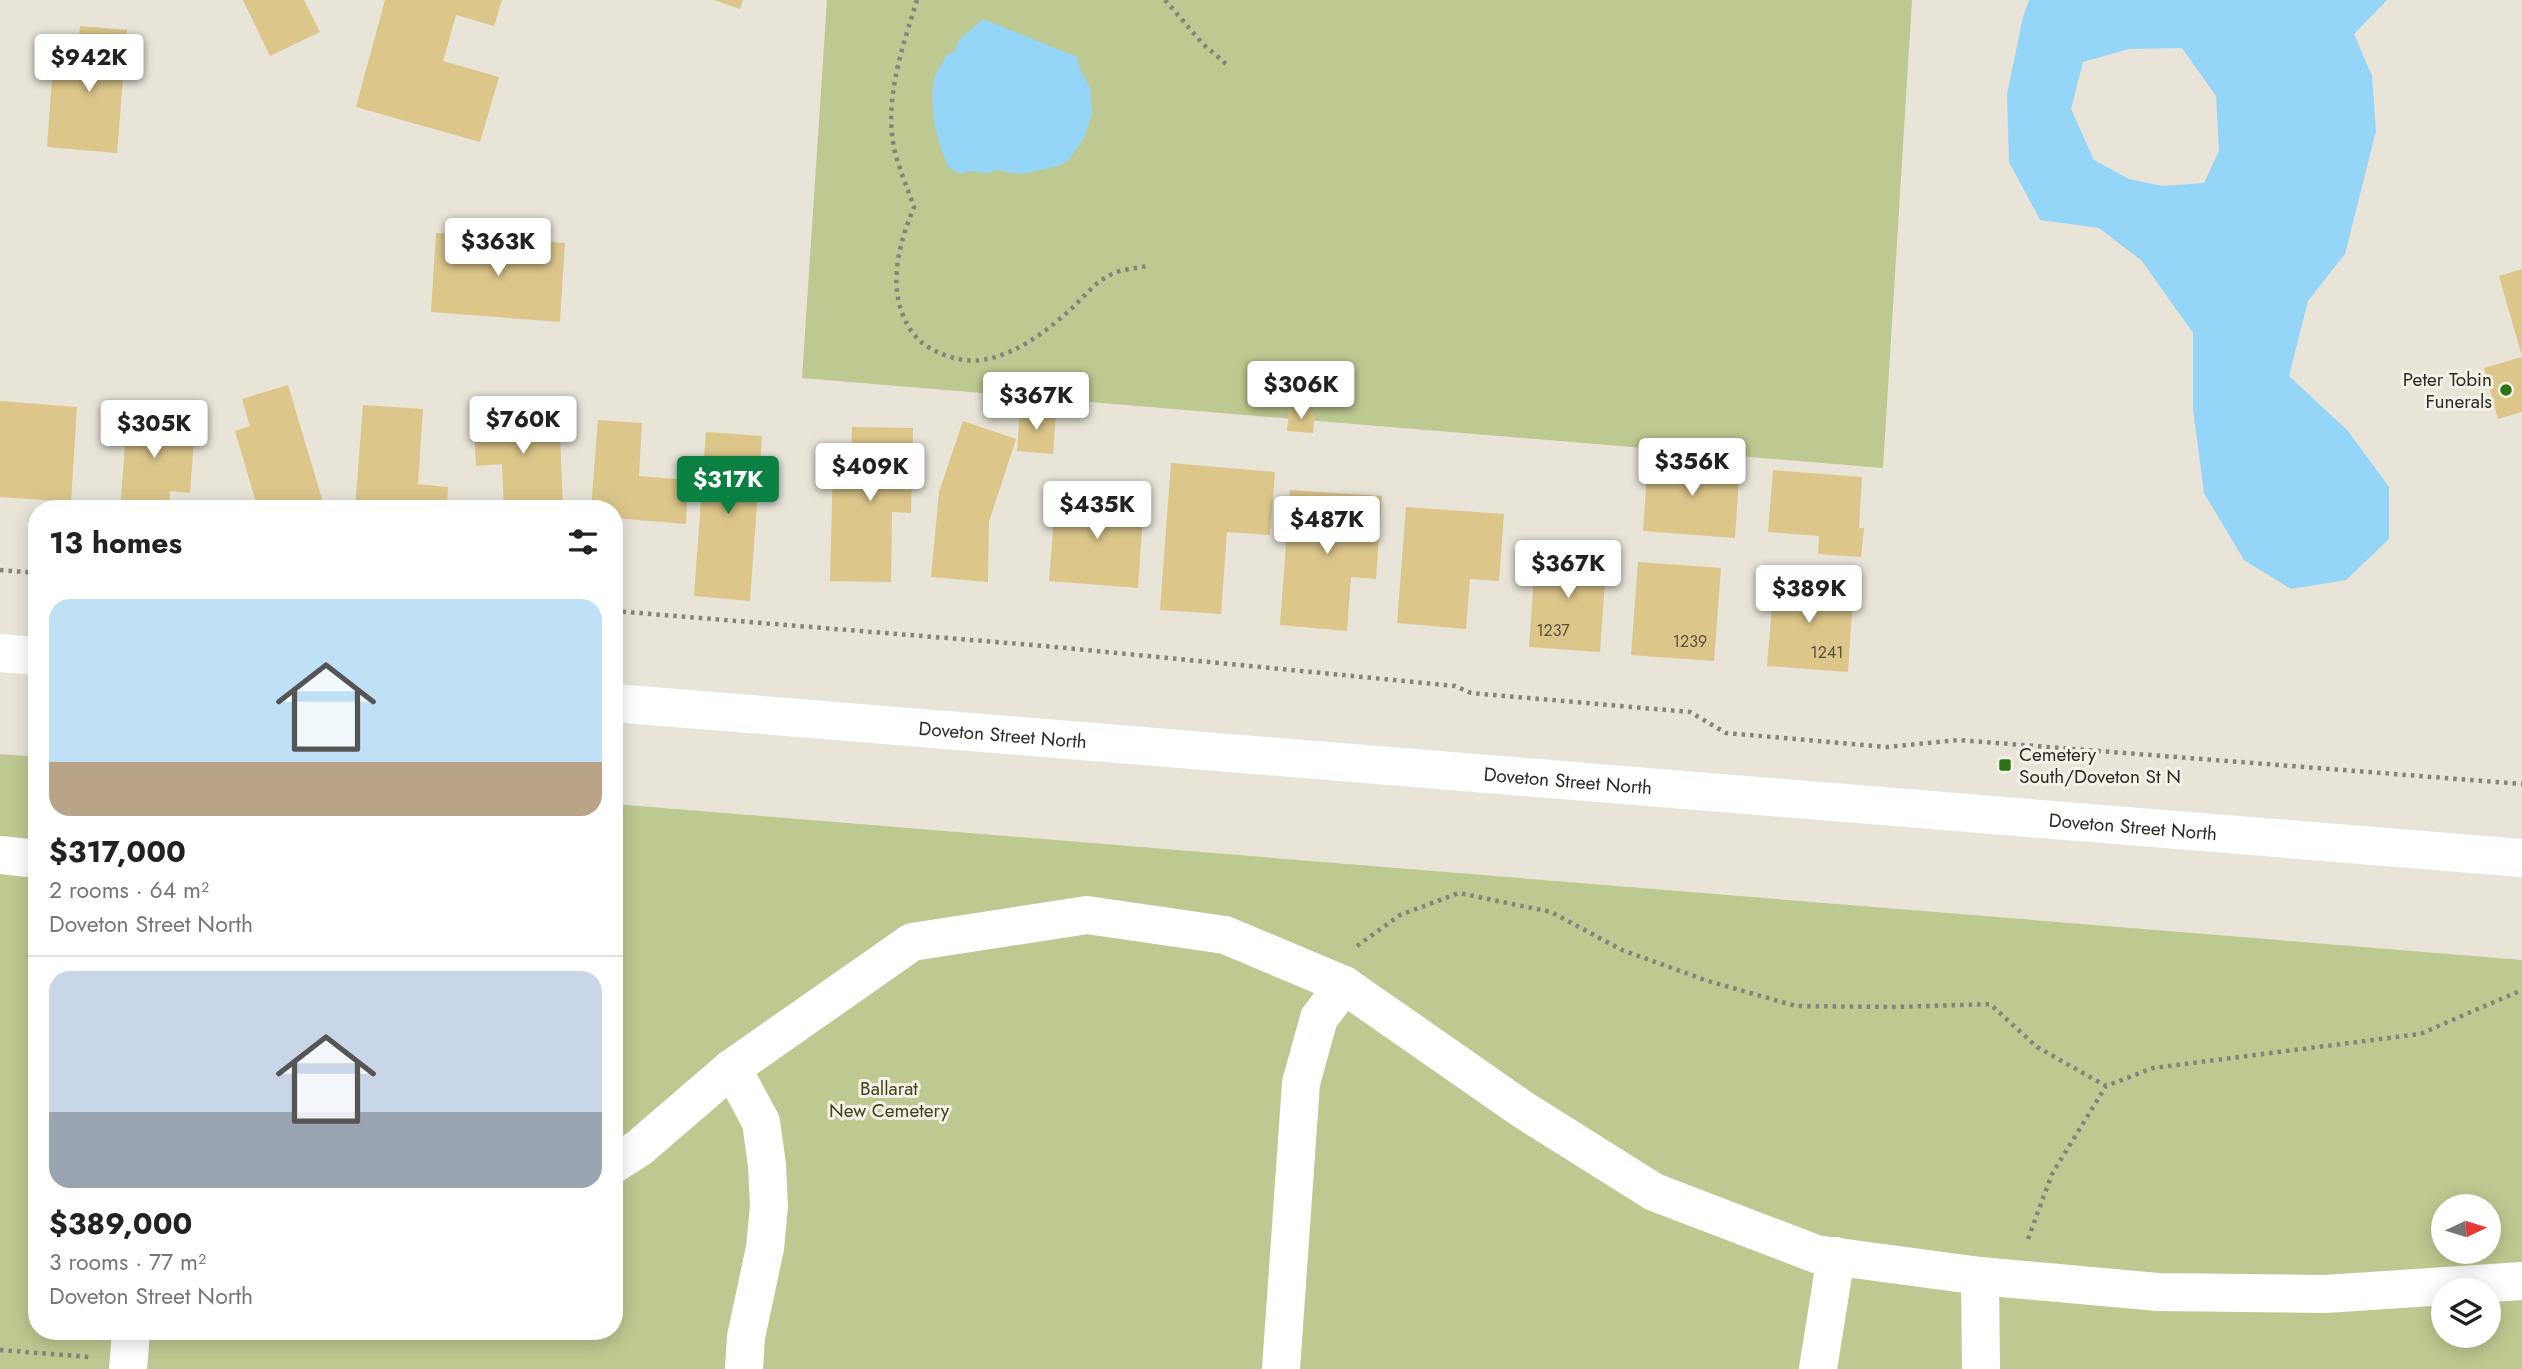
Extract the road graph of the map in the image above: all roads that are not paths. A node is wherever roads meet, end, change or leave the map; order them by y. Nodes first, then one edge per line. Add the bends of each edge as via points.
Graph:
1 (0, 653) edge
2 (28, 655) edge
3 (623, 704) edge
4 (0, 855) edge
5 (28, 858) edge
6 (2522, 858) edge
7 (1331, 979) junction
8 (733, 1069) junction
9 (623, 1158) edge
10 (1836, 1256) junction
11 (1996, 1278) junction
12 (2522, 1281) edge
13 (744, 1369) edge
14 (1281, 1369) edge
15 (1818, 1369) edge
16 (1981, 1369) edge

1 - 2 street
3 - 6 street, Doveton Street North
4 - 5 street
7 - 8 street via 1225,935 1087,915 912,942
7 - 10 street via 1654,1192 1816,1254
7 - 14 street via 1301,1083
8 - 9 street
8 - 13 street via 761,1122 769,1206
10 - 11 street
10 - 15 street
11 - 12 street via 2158,1292 2325,1294
11 - 16 street

